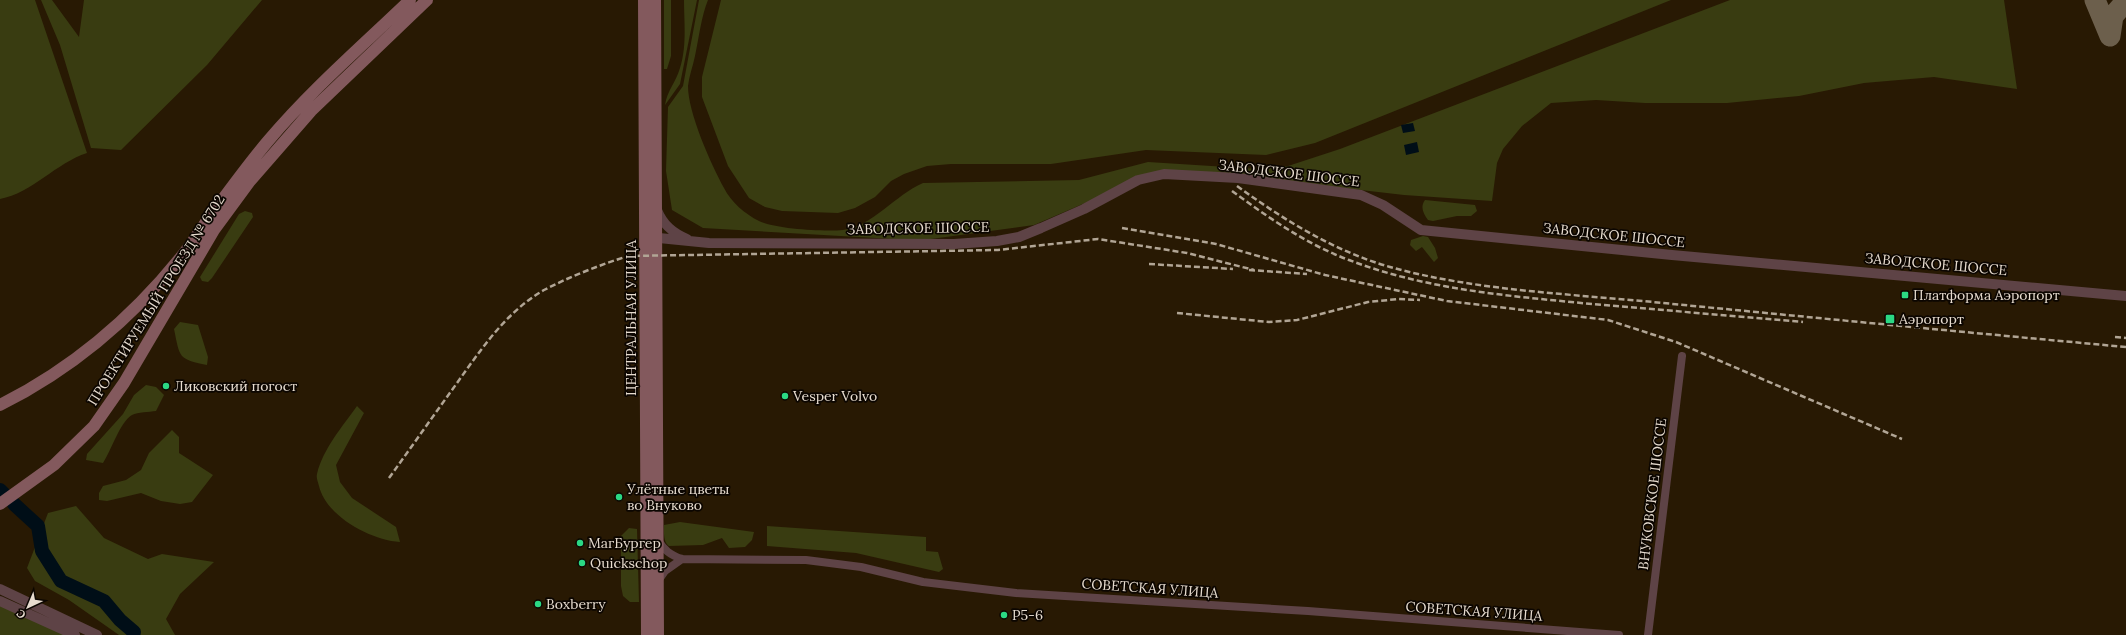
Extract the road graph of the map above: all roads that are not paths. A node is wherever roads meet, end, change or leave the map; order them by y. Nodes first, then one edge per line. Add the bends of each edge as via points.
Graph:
1 (410, 0) edge
2 (427, 0) edge
3 (644, 0) edge
4 (655, 0) edge
5 (656, 207) junction
6 (650, 236) junction
7 (695, 242) junction
8 (2126, 296) edge
9 (1682, 356) dead end
10 (0, 405) edge
11 (0, 504) edge
12 (657, 538) junction
13 (682, 559) junction
14 (657, 582) junction
15 (0, 589) edge
16 (0, 600) edge
17 (45, 621) junction
18 (71, 635) edge
19 (75, 635) edge
20 (97, 635) edge
21 (647, 635) edge
22 (658, 635) edge
23 (1619, 635) edge
24 (1648, 635) edge

1 - 10 main road, ПРОЕКТИРУЕМЫЙ ПРОЕЗД № 6702 via 274,134 227,193 182,256 122,321 62,370
2 - 11 main road, ПРОЕКТИРУЕМЫЙ ПРОЕЗД № 6702 via 311,111 250,181 214,230 124,383 94,426 54,465
3 - 6 main road, ЦЕНТРАЛЬНАЯ УЛИЦА
4 - 5 main road, ЦЕНТРАЛЬНАЯ УЛИЦА
5 - 6 main road, ЦЕНТРАЛЬНАЯ УЛИЦА
5 - 7 street via 662,222 668,228 681,237
6 - 7 street, ЗАВОДСКОЕ ШОССЕ
6 - 12 main road, ЦЕНТРАЛЬНАЯ УЛИЦА
6 - 21 main road, ЦЕНТРАЛЬНАЯ УЛИЦА
7 - 8 street, ЗАВОДСКОЕ ШОССЕ via 954,244 997,241 1041,228 1084,209 1138,180 1164,174 1238,178 1361,195 1383,205 1421,230
9 - 24 street, ВНУКОВСКОЕ ШОССЕ
12 - 13 street, СОВЕТСКАЯ УЛИЦА via 671,555
12 - 14 main road, ЦЕНТРАЛЬНАЯ УЛИЦА
13 - 14 street via 665,571
13 - 23 street, СОВЕТСКАЯ УЛИЦА via 806,560 861,567 924,582 1016,593
14 - 22 main road, ЦЕНТРАЛЬНАЯ УЛИЦА
15 - 20 street
16 - 17 street
17 - 18 street
17 - 19 street

